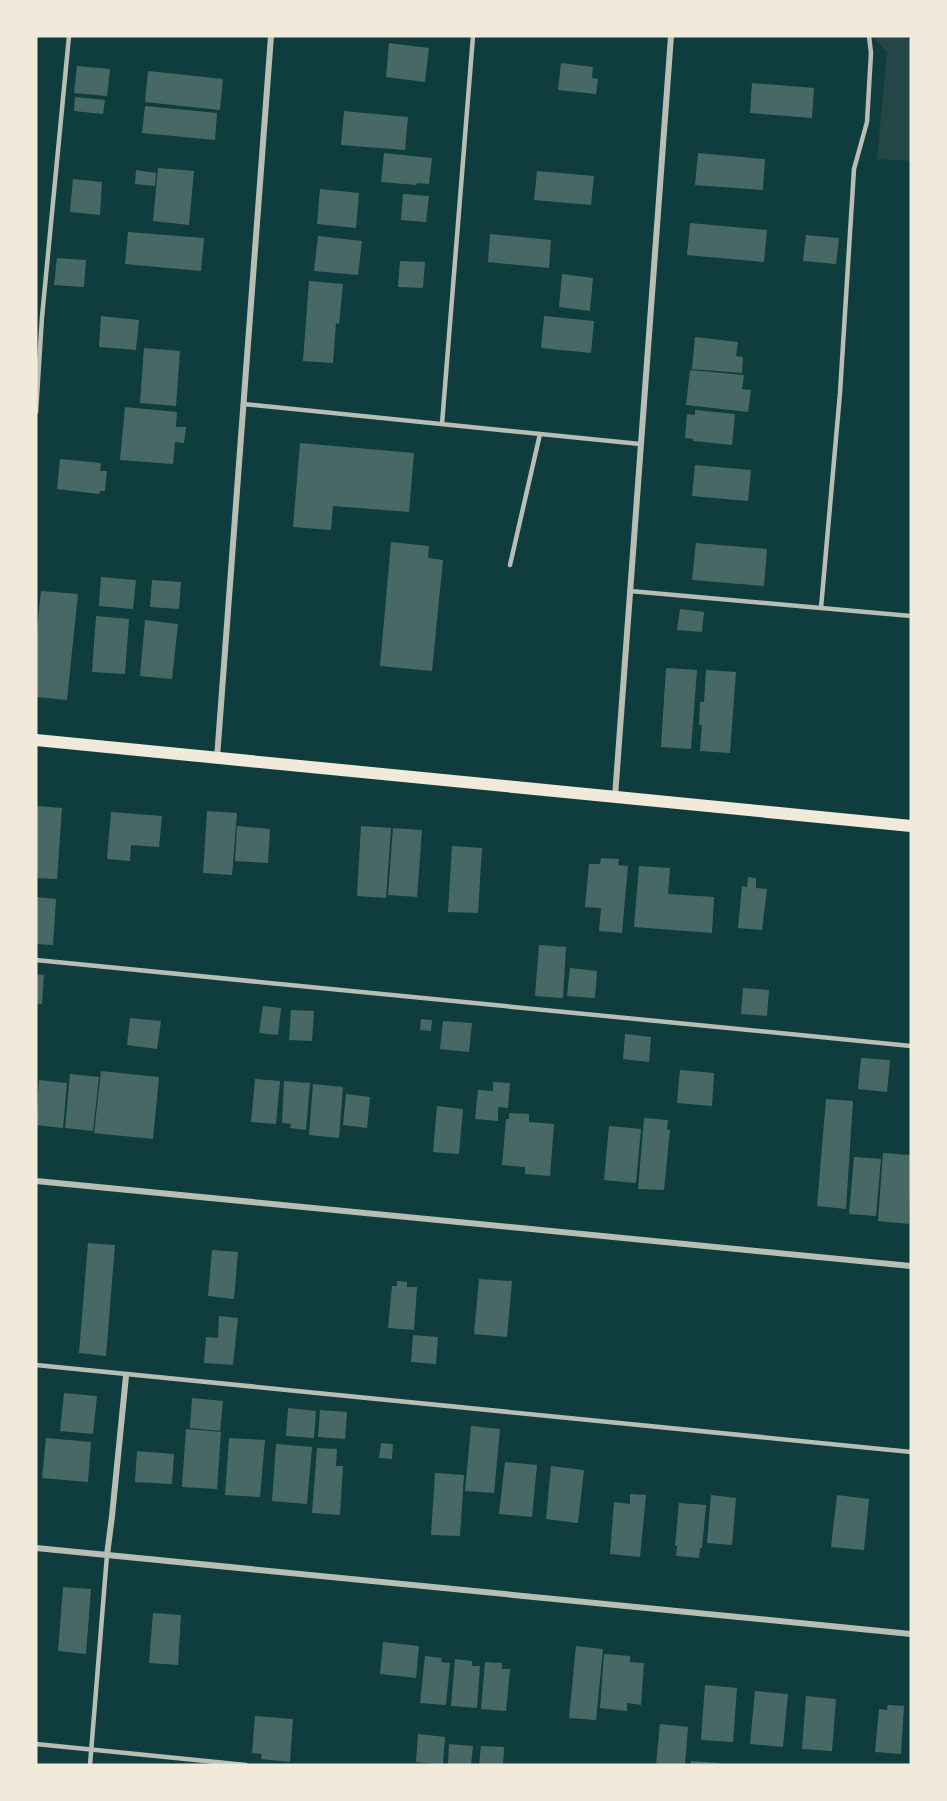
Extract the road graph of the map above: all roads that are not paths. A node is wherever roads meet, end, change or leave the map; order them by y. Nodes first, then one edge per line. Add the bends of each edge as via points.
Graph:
1 (69, 36) edge
2 (271, 36) edge
3 (473, 36) edge
4 (671, 36) edge
5 (869, 36) edge
6 (243, 404) junction
7 (36, 412) edge
8 (442, 424) junction
9 (540, 434) junction
10 (640, 444) junction
11 (510, 565) dead end
12 (630, 591) junction
13 (822, 608) junction
14 (911, 616) edge
15 (36, 740) edge
16 (218, 758) junction
17 (615, 797) junction
18 (911, 826) edge
19 (36, 960) edge
20 (911, 1046) edge
21 (36, 1181) edge
22 (911, 1266) edge
23 (36, 1365) edge
24 (126, 1376) junction
25 (911, 1452) edge
26 (36, 1548) edge
27 (106, 1555) junction
28 (911, 1634) edge
29 (36, 1744) edge
30 (92, 1749) junction
31 (90, 1765) edge
32 (246, 1765) edge

1 - 7 lane
2 - 6 street
3 - 8 lane
4 - 10 street
5 - 13 lane via 867,122 854,170
6 - 8 lane
6 - 16 street
8 - 9 lane
9 - 10 lane
9 - 11 lane
10 - 12 street
12 - 13 lane
12 - 17 street
13 - 14 lane
15 - 16 main road
16 - 17 main road
17 - 18 main road
19 - 20 lane
21 - 22 street
23 - 24 lane
24 - 25 lane
24 - 27 street
26 - 27 street
27 - 28 street
27 - 30 lane
29 - 30 lane
30 - 31 lane
30 - 32 lane

